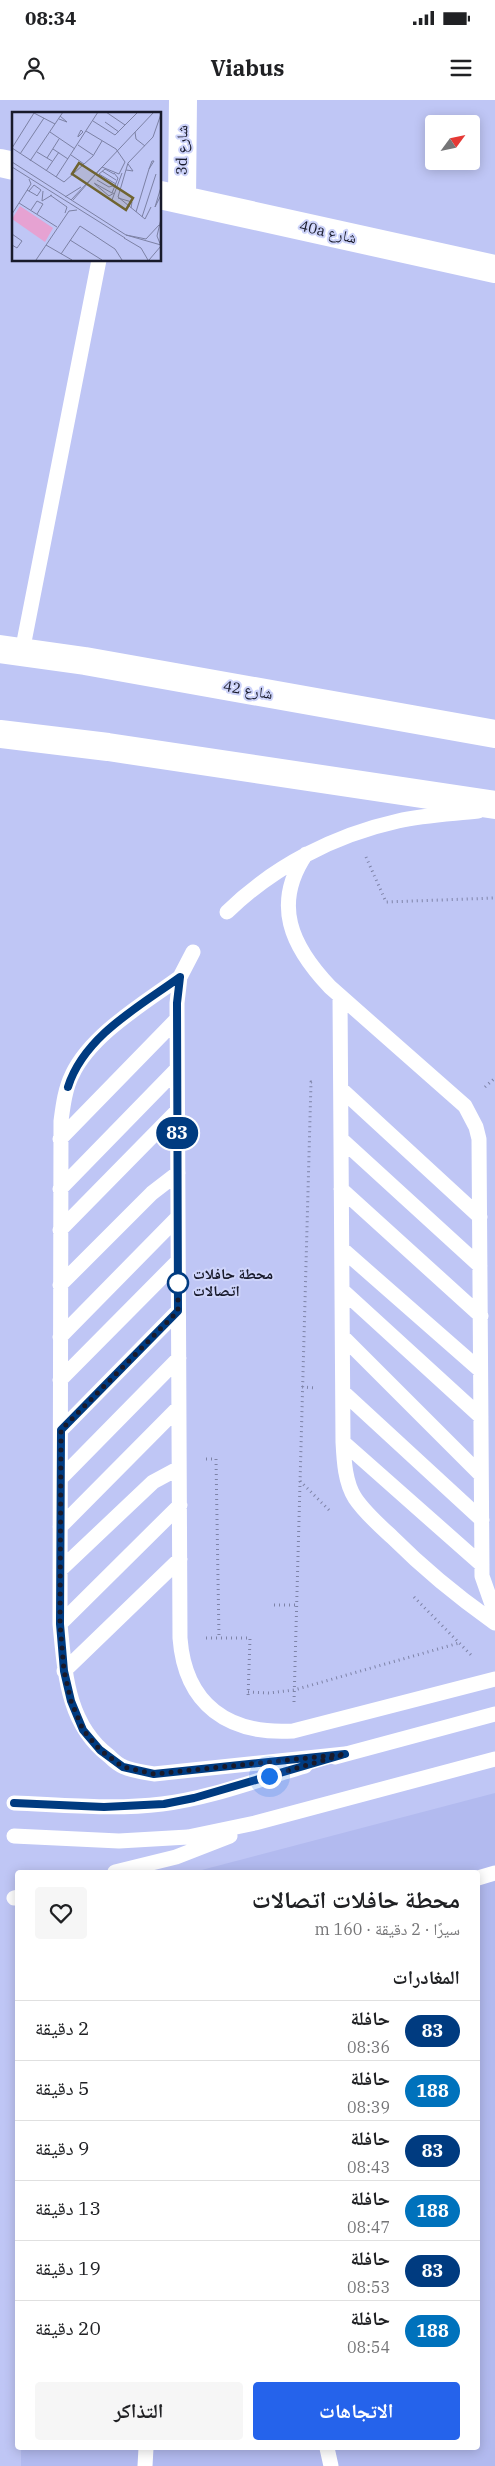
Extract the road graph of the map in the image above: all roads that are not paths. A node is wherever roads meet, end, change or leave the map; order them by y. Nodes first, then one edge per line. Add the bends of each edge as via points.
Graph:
1 (182, 100) edge
2 (171, 197) edge
3 (99, 261) edge
4 (495, 269) edge
5 (11, 650) edge
6 (0, 734) edge
7 (495, 734) edge
8 (495, 805) edge
9 (495, 809) edge
10 (306, 854) junction
11 (228, 912) dead end
12 (193, 952) dead end
13 (180, 977) junction
14 (340, 996) junction
15 (177, 1019) junction
16 (177, 1069) junction
17 (341, 1087) junction
18 (177, 1110) junction
19 (60, 1139) junction
20 (341, 1139) junction
21 (178, 1173) junction
22 (60, 1189) junction
23 (341, 1189) junction
24 (480, 1216) junction
25 (178, 1217) junction
26 (60, 1230) junction
27 (342, 1249) junction
28 (178, 1261) junction
29 (480, 1266) junction
30 (60, 1286) junction
31 (342, 1290) junction
32 (178, 1311) junction
33 (481, 1316) junction
34 (60, 1337) junction
35 (343, 1337) junction
36 (179, 1358) junction
37 (480, 1370) junction
38 (60, 1380) junction
39 (343, 1392) junction
40 (179, 1407) junction
41 (481, 1417) junction
42 (61, 1430) junction
43 (343, 1442) junction
44 (179, 1463) junction
45 (481, 1475) junction
46 (61, 1478) junction
47 (180, 1505) junction
48 (482, 1520) junction
49 (60, 1526) junction
50 (180, 1559) junction
51 (482, 1565) junction
52 (60, 1570) junction
53 (495, 1613) edge
54 (495, 1623) edge
55 (60, 1624) junction
56 (64, 1671) junction
57 (495, 1679) edge
58 (495, 1714) edge
59 (345, 1754) junction
60 (495, 1759) edge
61 (14, 1803) dead end
62 (255, 1823) junction
63 (14, 1836) dead end
64 (122, 1870) edge
65 (495, 1873) edge
66 (480, 1877) edge
67 (146, 2450) edge
68 (327, 2450) edge
69 (145, 2466) edge
70 (331, 2466) edge

1 - 2 street, 3d شارع
2 - 4 street, 40a شارع
3 - 5 lane
5 - 7 street, شارع 42
6 - 8 street
9 - 10 lane via 398,821 356,832
10 - 11 lane via 255,887
10 - 14 lane via 290,885 289,920 298,945 314,970
12 - 13 lane
13 - 15 lane
13 - 19 lane via 119,1021 85,1056 72,1075 64,1099
14 - 17 lane
14 - 24 lane via 451,1092 471,1116 479,1138
15 - 16 lane
15 - 19 lane
16 - 18 lane
16 - 22 lane
17 - 20 lane
17 - 24 lane
18 - 21 lane
18 - 26 lane
19 - 22 lane
20 - 23 lane
20 - 29 lane
21 - 25 lane
21 - 30 lane via 152,1192
22 - 26 lane
23 - 27 lane
23 - 33 lane
24 - 29 lane
25 - 28 lane
25 - 34 lane
26 - 30 lane
27 - 31 lane
27 - 37 lane
28 - 32 lane
28 - 38 lane
29 - 33 lane
30 - 34 lane
31 - 35 lane
31 - 41 lane
32 - 36 lane
32 - 42 lane
33 - 37 lane
34 - 38 lane
35 - 39 lane
35 - 45 lane
36 - 40 lane
36 - 46 lane
37 - 41 lane
38 - 42 lane
39 - 43 lane
39 - 48 lane
40 - 44 lane
40 - 49 lane
41 - 45 lane
42 - 46 lane
43 - 51 lane
43 - 54 lane via 348,1482 366,1512 443,1585
44 - 47 lane
44 - 52 lane via 153,1482
45 - 48 lane
46 - 49 lane
47 - 50 lane
47 - 55 lane
48 - 51 lane
49 - 52 lane
50 - 56 lane
50 - 57 lane via 181,1655 194,1687 204,1701 247,1729 270,1733 293,1731
51 - 53 lane via 485,1588
52 - 55 lane
55 - 56 lane
56 - 59 lane via 71,1701 83,1730 100,1750 123,1767 154,1774
58 - 59 lane
59 - 61 lane via 164,1804 104,1807
60 - 62 lane
62 - 63 lane via 222,1832 154,1840
62 - 64 lane via 203,1848
65 - 66 lane
67 - 69 lane
68 - 70 lane

